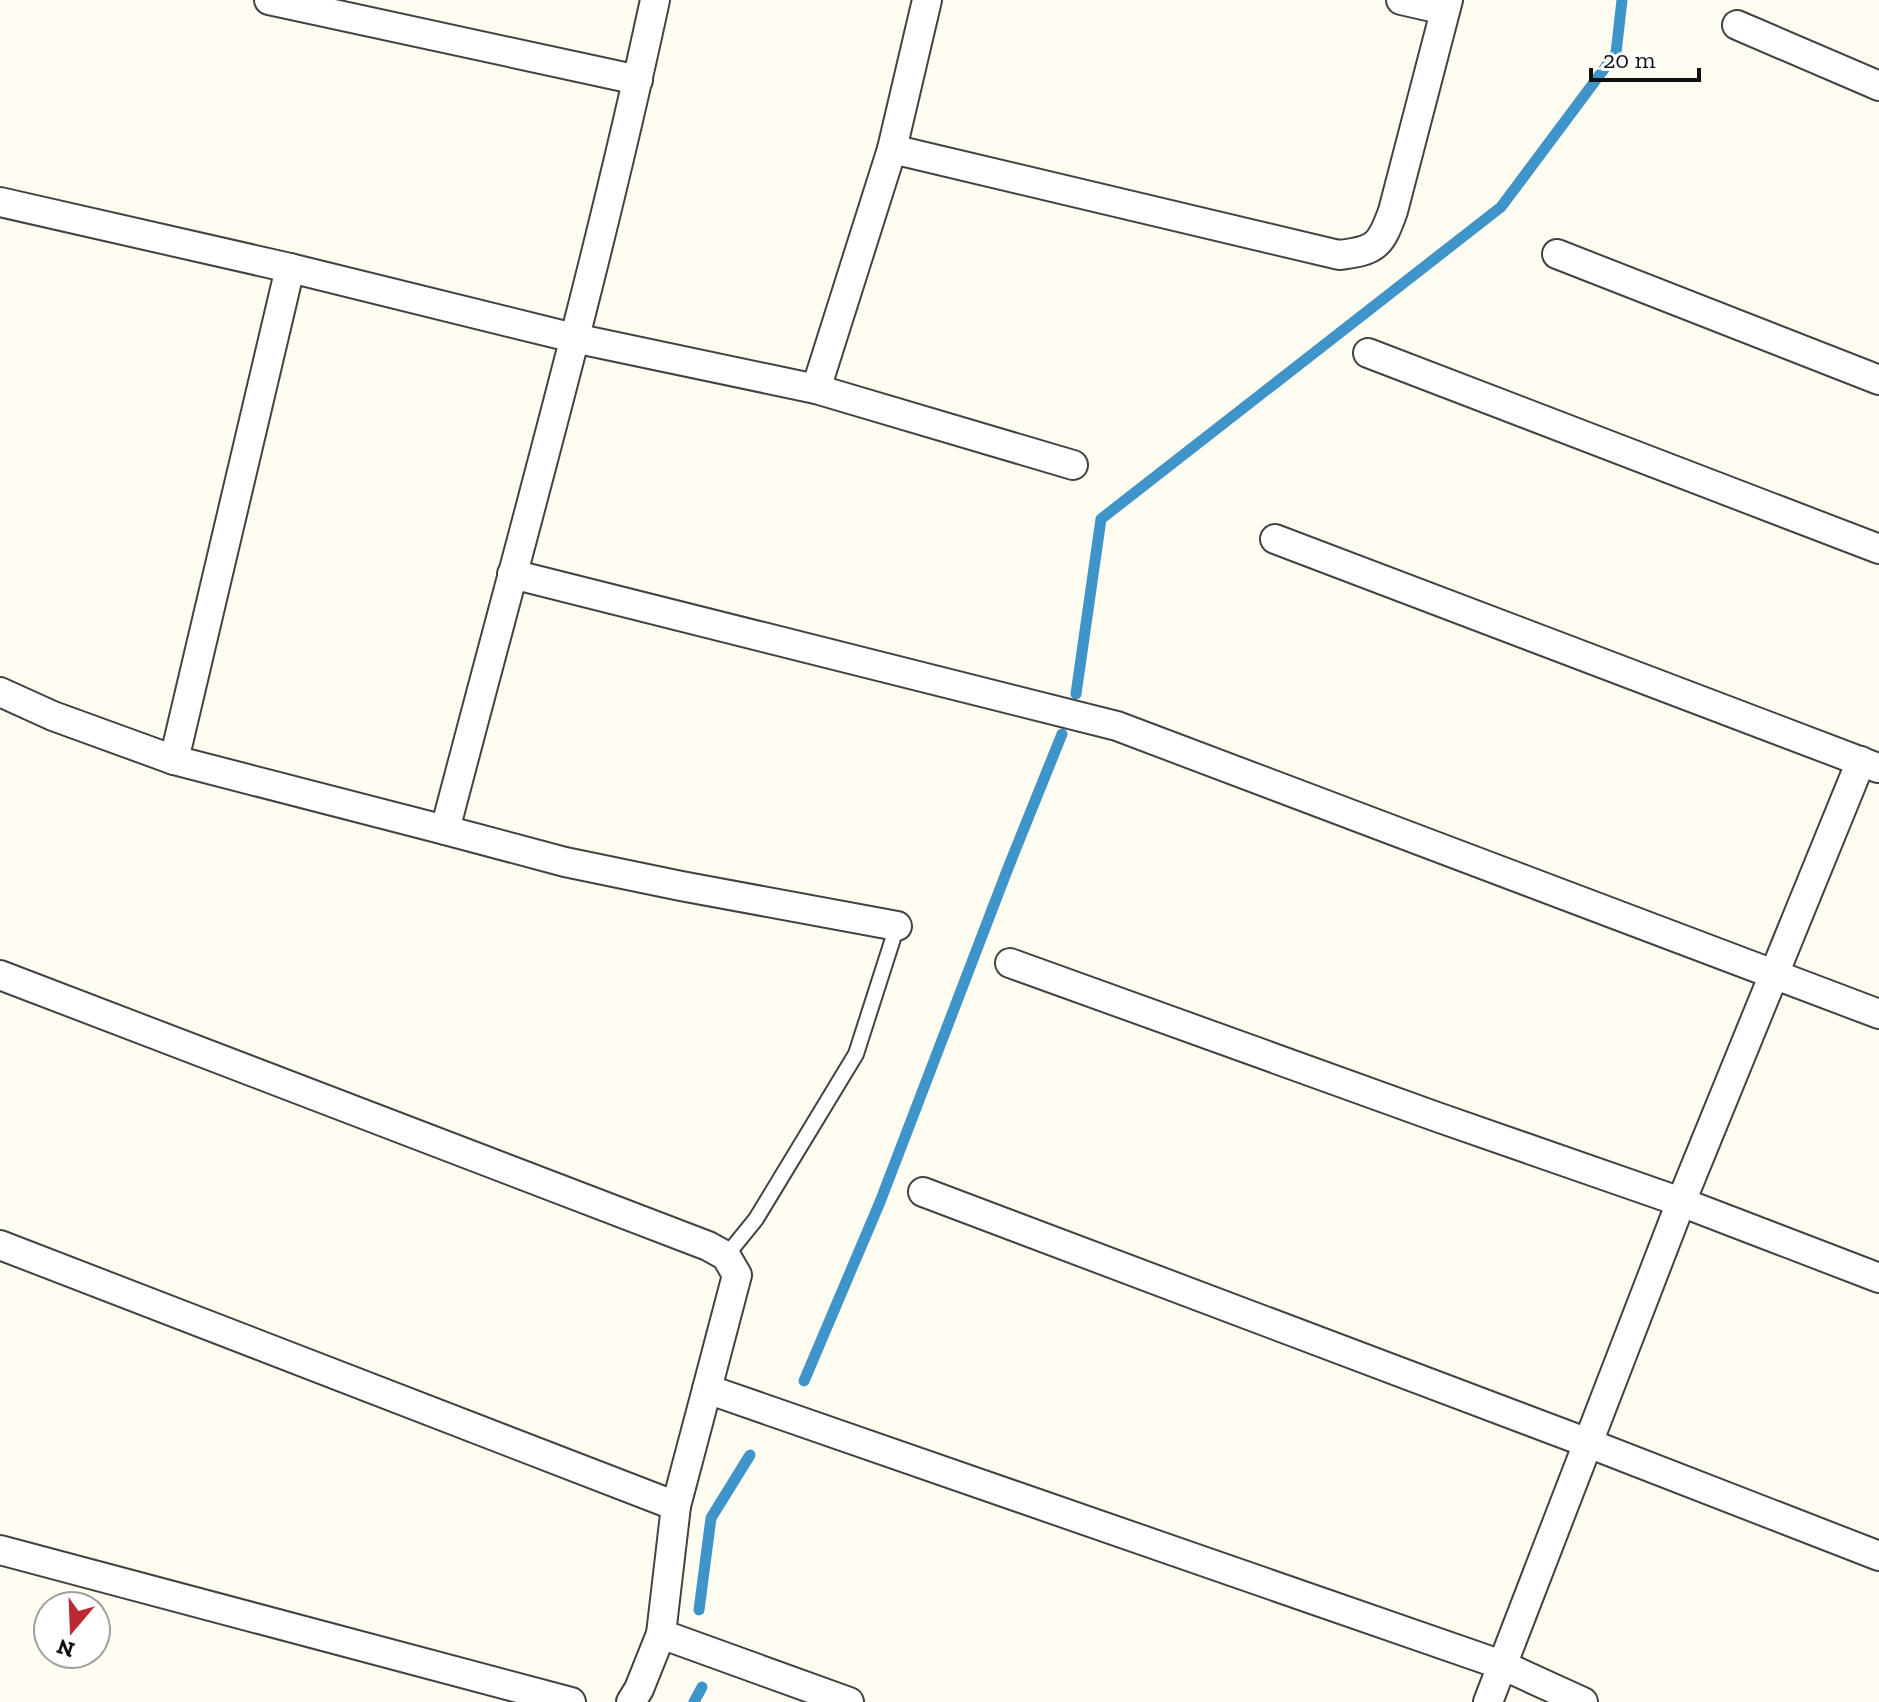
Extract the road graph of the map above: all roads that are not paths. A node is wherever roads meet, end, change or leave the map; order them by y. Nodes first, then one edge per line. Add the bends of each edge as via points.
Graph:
1 (269, 0) edge
2 (655, 0) edge
3 (927, 0) edge
4 (1401, 0) edge
5 (1446, 5) edge
6 (1737, 25) dead end
7 (638, 80) junction
8 (1879, 86) edge
9 (892, 149) junction
10 (0, 202) edge
11 (1557, 254) dead end
12 (290, 268) junction
13 (574, 338) junction
14 (1368, 353) dead end
15 (1879, 380) edge
16 (816, 389) junction
17 (1073, 465) dead end
18 (1275, 539) dead end
19 (1879, 549) edge
20 (512, 574) junction
21 (0, 692) edge
22 (174, 760) junction
23 (1870, 765) edge
24 (445, 830) junction
25 (897, 926) joint
26 (1010, 963) dead end
27 (1774, 973) junction
28 (0, 975) edge
29 (1879, 1014) edge
30 (923, 1192) dead end
31 (1681, 1202) junction
32 (0, 1245) edge
33 (726, 1256) junction
34 (1879, 1278) edge
35 (707, 1389) junction
36 (1588, 1443) junction
37 (676, 1506) junction
38 (0, 1550) edge
39 (1879, 1556) edge
40 (661, 1634) junction
41 (1502, 1665) junction
42 (571, 1702) edge
43 (631, 1702) edge
44 (849, 1702) edge
45 (1488, 1702) edge
46 (1583, 1702) edge

1 - 7 street
2 - 7 street
3 - 9 street
4 - 5 street
5 - 9 street via 1393,211 1384,236 1363,252 1339,255
6 - 8 street
7 - 13 street
9 - 16 street
10 - 12 street
11 - 15 street
12 - 13 street
12 - 22 street
13 - 16 street
13 - 20 street
14 - 19 street
16 - 17 street
18 - 23 street
20 - 24 street
20 - 27 street via 1117,726
21 - 22 street
22 - 24 street
23 - 27 street
24 - 25 street via 565,862
25 - 33 lane via 856,1054 756,1219
26 - 31 street
27 - 29 street
27 - 31 street
28 - 33 street
30 - 36 street
31 - 34 street
31 - 36 street
32 - 37 street
33 - 35 street via 737,1275
35 - 37 street
35 - 41 street
36 - 39 street
36 - 41 street
37 - 40 street
38 - 42 street
40 - 43 street
40 - 44 street
41 - 45 street
41 - 46 street

